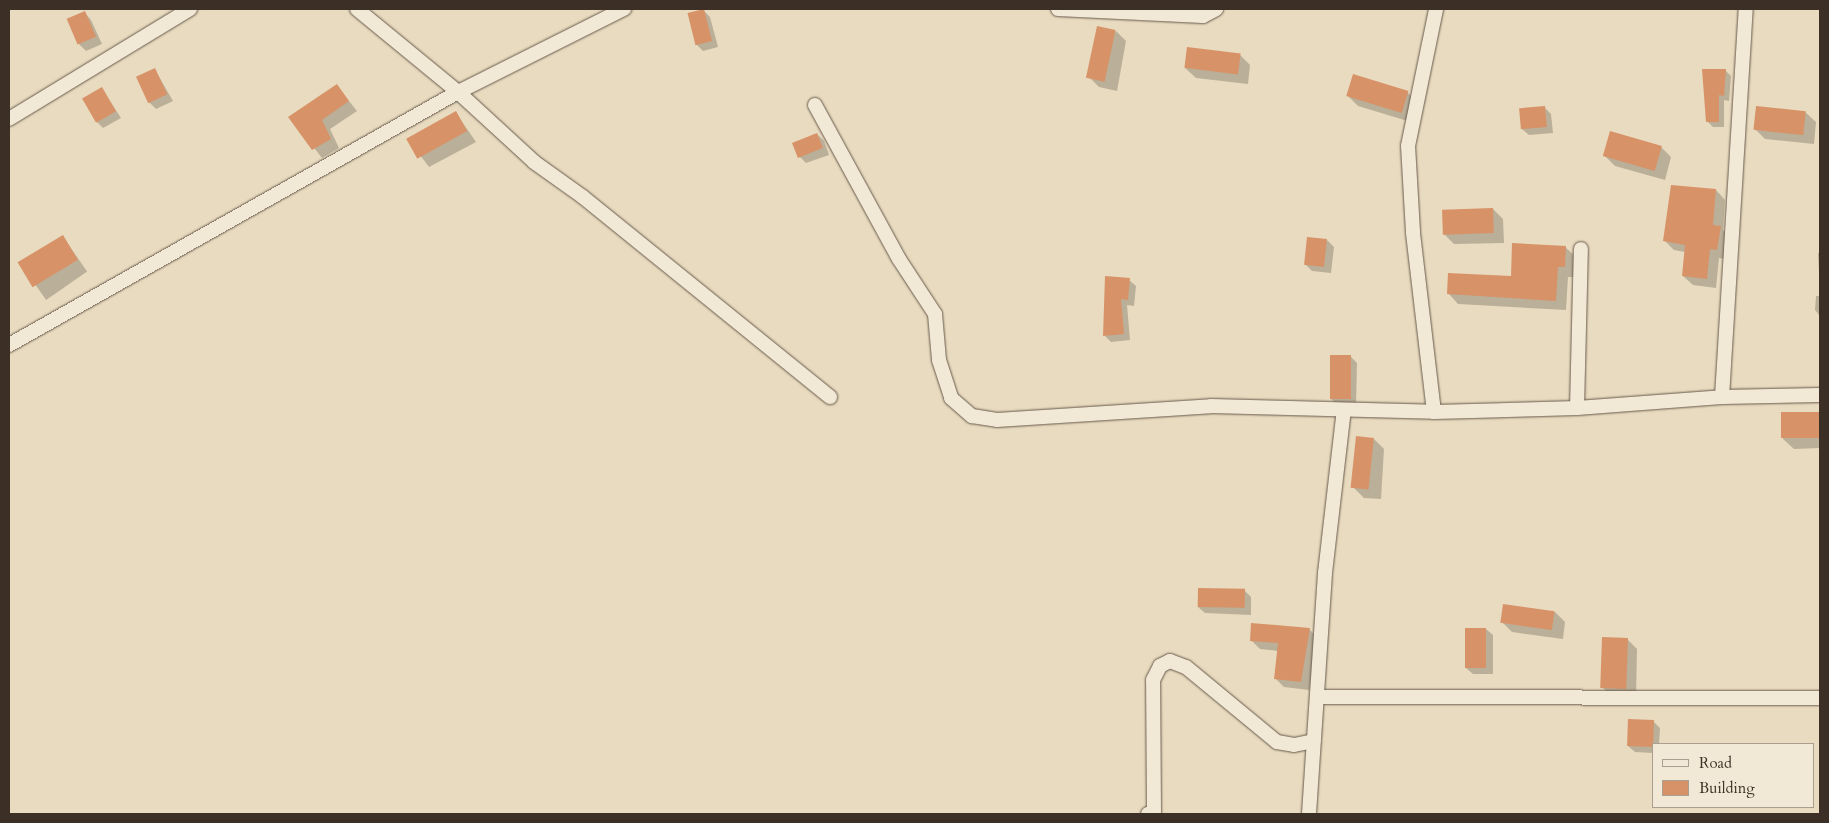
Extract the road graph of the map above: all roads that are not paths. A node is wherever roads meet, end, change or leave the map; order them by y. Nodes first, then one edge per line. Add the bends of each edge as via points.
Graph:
1 (190, 9) edge
2 (357, 9) edge
3 (624, 9) edge
4 (1058, 9) edge
5 (1216, 9) edge
6 (1436, 9) edge
7 (1746, 9) edge
8 (458, 92) junction
9 (815, 105) dead end
10 (9, 119) edge
11 (1581, 249) dead end
12 (9, 345) edge
13 (1820, 395) edge
14 (830, 396) dead end
15 (1722, 397) junction
16 (1577, 408) junction
17 (1344, 410) junction
18 (1434, 412) junction
19 (1317, 697) junction
20 (1820, 698) edge
21 (1314, 741) junction
22 (1152, 814) edge
23 (1309, 814) edge

1 - 10 street
2 - 8 street
3 - 8 street
4 - 5 street via 1203,16
6 - 18 street via 1408,146 1413,232
7 - 15 street
8 - 12 street
8 - 14 street via 534,162 584,197
9 - 17 street via 899,259 934,314 939,360 951,398 972,416 997,420 1211,406
11 - 16 street
13 - 15 street
15 - 16 street
16 - 18 street
17 - 18 street
17 - 19 street via 1325,573
19 - 20 street
19 - 21 street
21 - 22 street via 1294,745 1277,742 1186,667 1170,660 1160,666 1153,680
21 - 23 street

